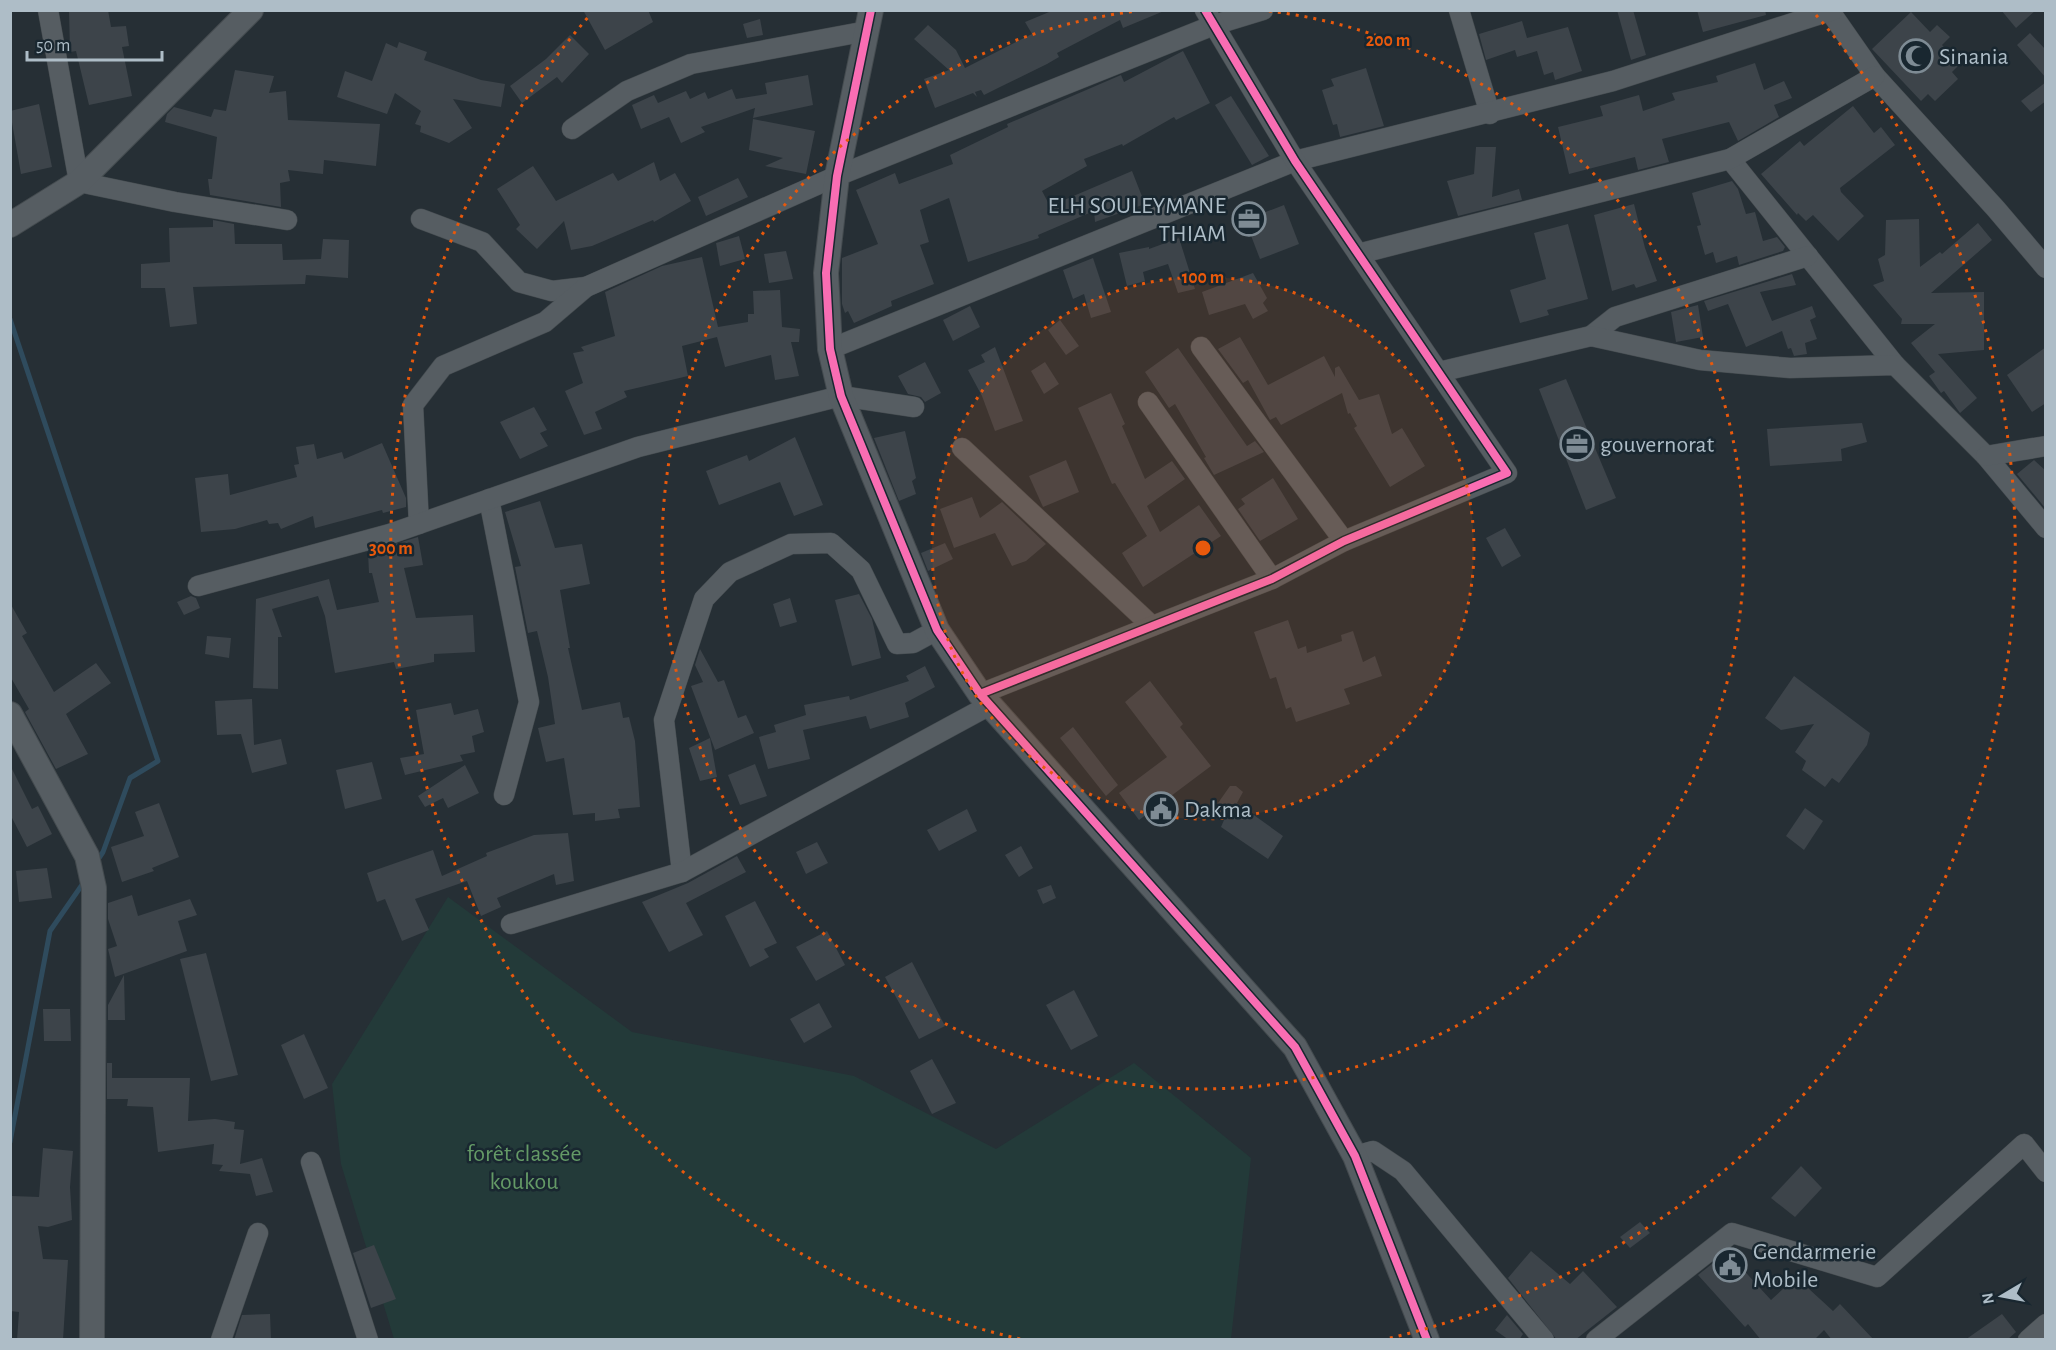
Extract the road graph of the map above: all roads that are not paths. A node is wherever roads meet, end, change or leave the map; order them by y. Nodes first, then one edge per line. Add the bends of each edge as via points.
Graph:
1 (48, 10) edge
2 (251, 10) edge
3 (1263, 10) edge
4 (1460, 10) edge
5 (1830, 11) edge
6 (1210, 18) edge
7 (869, 21) edge
8 (1875, 76) junction
9 (1490, 114) junction
10 (572, 129) dead end
11 (1730, 159) junction
12 (1295, 161) junction
13 (837, 177) junction
14 (79, 182) junction
15 (421, 219) dead end
16 (287, 220) dead end
17 (10, 225) edge
18 (1358, 254) junction
19 (1808, 256) junction
20 (2046, 268) edge
21 (586, 287) junction
22 (1591, 336) junction
23 (1201, 347) dead end
24 (830, 349) junction
25 (1895, 365) junction
26 (1439, 372) junction
27 (841, 396) junction
28 (1148, 402) dead end
29 (914, 407) dead end
30 (2046, 446) edge
31 (962, 448) dead end
32 (1986, 456) junction
33 (489, 499) junction
34 (419, 524) junction
35 (2046, 528) edge
36 (1344, 541) junction
37 (1272, 579) junction
38 (198, 586) dead end
39 (1152, 626) junction
40 (937, 630) junction
41 (985, 699) junction
42 (10, 714) edge
43 (504, 795) dead end
44 (682, 872) junction
45 (510, 924) dead end
46 (1355, 1156) junction
47 (311, 1162) dead end
48 (2046, 1172) edge
49 (258, 1233) dead end
50 (2046, 1324) edge
51 (92, 1340) edge
52 (221, 1340) edge
53 (368, 1340) edge
54 (1427, 1340) edge
55 (1544, 1340) edge
56 (1596, 1340) edge
57 (2028, 1340) edge

1 - 14 street
2 - 14 street
3 - 6 street
4 - 9 street
5 - 8 street
5 - 9 street via 1613,81
6 - 12 street
6 - 13 street
7 - 10 street via 691,64 627,91
7 - 13 street
8 - 11 street
8 - 20 street
9 - 12 street
11 - 18 street
11 - 19 street
12 - 18 street
12 - 24 street
13 - 21 street
13 - 24 street via 826,273
14 - 16 street
14 - 17 street
15 - 21 street via 482,242 519,282 552,291
18 - 26 street
19 - 22 street via 1615,317
19 - 25 street
21 - 34 street via 545,322 443,366 413,405
22 - 25 street via 1700,360 1790,368
22 - 26 street
23 - 36 street
24 - 27 street
25 - 32 street
26 - 36 street via 1507,473
27 - 29 street
27 - 33 street via 638,447
27 - 40 street
28 - 37 street
30 - 32 street
31 - 39 street
32 - 35 street
33 - 34 street
33 - 43 street via 529,702
34 - 38 street
36 - 37 street
37 - 39 street
39 - 41 street
40 - 41 street
40 - 44 street via 914,643 897,644 861,570 831,543 790,544 730,572 704,599 664,720
41 - 44 street
41 - 46 street via 1294,1047
42 - 51 street via 87,856 94,888
44 - 45 street
46 - 54 street
46 - 55 street via 1373,1151 1403,1171
47 - 53 street
48 - 56 street via 2024,1143 1877,1277 1732,1233
49 - 52 street
50 - 57 street

